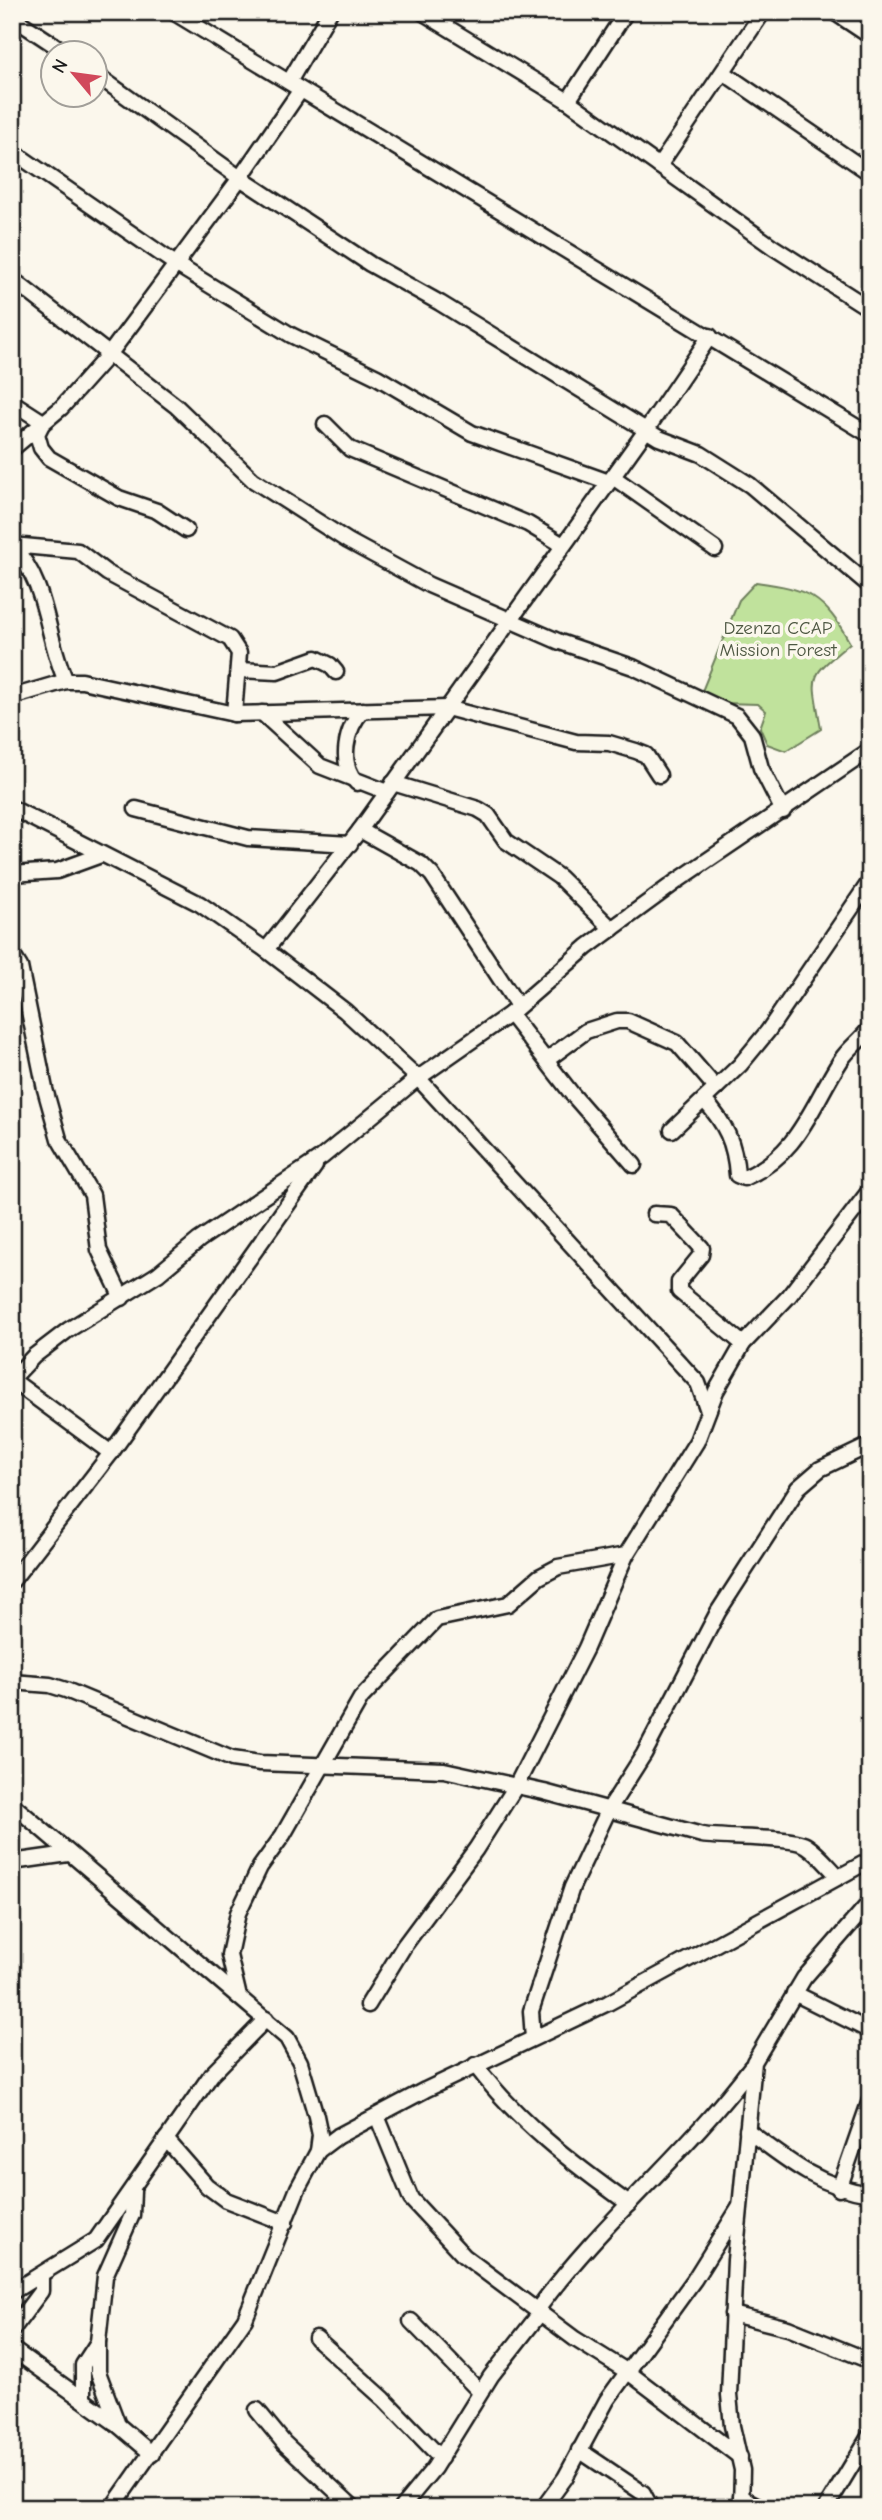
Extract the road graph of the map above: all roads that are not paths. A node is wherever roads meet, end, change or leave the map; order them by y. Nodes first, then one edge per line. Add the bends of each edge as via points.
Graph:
1 (173, 12) edge
2 (330, 12) edge
3 (422, 12) edge
4 (625, 12) edge
5 (763, 12) edge
6 (834, 12) edge
7 (12, 17) edge
8 (870, 36) edge
9 (44, 38) edge
10 (724, 73) junction
11 (108, 84) edge
12 (294, 86) junction
13 (568, 101) junction
14 (12, 152) edge
15 (659, 166) junction
16 (870, 173) edge
17 (240, 178) junction
18 (177, 264) junction
19 (12, 279) edge
20 (870, 309) edge
21 (710, 336) junction
22 (111, 352) junction
23 (12, 402) edge
24 (43, 422) junction
25 (325, 424) dead end
26 (647, 429) junction
27 (870, 435) edge
28 (12, 449) edge
29 (611, 480) junction
30 (186, 530) dead end
31 (12, 545) edge
32 (563, 545) junction
33 (715, 549) dead end
34 (870, 586) edge
35 (510, 619) junction
36 (239, 670) junction
37 (336, 672) dead end
38 (66, 681) junction
39 (12, 697) edge
40 (447, 708) junction
41 (363, 710) junction
42 (262, 713) junction
43 (234, 714) junction
44 (870, 750) edge
45 (659, 775) dead end
46 (357, 783) junction
47 (390, 788) junction
48 (12, 808) edge
49 (136, 809) dead end
50 (783, 811) junction
51 (360, 830) junction
52 (350, 844) junction
53 (101, 855) junction
54 (12, 874) edge
55 (870, 881) edge
56 (612, 929) junction
57 (266, 950) junction
58 (12, 954) edge
59 (514, 1010) junction
60 (870, 1028) edge
61 (548, 1059) junction
62 (418, 1078) junction
63 (716, 1088) junction
64 (704, 1100) junction
65 (671, 1130) dead end
66 (322, 1157) junction
67 (634, 1165) dead end
68 (870, 1190) edge
69 (654, 1214) dead end
70 (122, 1298) junction
71 (743, 1344) junction
72 (12, 1380) edge
73 (708, 1411) junction
74 (870, 1445) edge
75 (111, 1453) junction
76 (626, 1555) junction
77 (12, 1581) edge
78 (12, 1682) edge
79 (324, 1764) junction
80 (516, 1786) junction
81 (12, 1804) edge
82 (609, 1809) junction
83 (68, 1854) junction
84 (870, 1860) edge
85 (12, 1862) edge
86 (839, 1877) junction
87 (870, 1902) edge
88 (794, 1993) junction
89 (239, 1998) junction
90 (368, 2005) dead end
91 (265, 2019) junction
92 (870, 2031) edge
93 (533, 2038) junction
94 (754, 2062) junction
95 (475, 2065) junction
96 (870, 2099) edge
97 (377, 2116) junction
98 (747, 2130) junction
99 (166, 2139) junction
100 (318, 2151) junction
101 (839, 2189) junction
102 (133, 2191) junction
103 (870, 2194) edge
104 (629, 2204) junction
105 (741, 2206) junction
106 (285, 2222) junction
107 (41, 2276) junction
108 (12, 2292) edge
109 (539, 2311) junction
110 (732, 2314) junction
111 (411, 2321) dead end
112 (12, 2330) edge
113 (316, 2338) dead end
114 (98, 2342) junction
115 (12, 2349) edge
116 (870, 2361) edge
117 (83, 2365) junction
118 (628, 2372) junction
119 (60, 2381) junction
120 (480, 2392) junction
121 (83, 2396) junction
122 (257, 2410) dead end
123 (118, 2425) junction
124 (870, 2435) edge
125 (579, 2450) junction
126 (152, 2454) junction
127 (740, 2456) junction
128 (441, 2458) junction
129 (741, 2502) edge
130 (112, 2508) edge
131 (354, 2508) edge
132 (401, 2508) edge
133 (543, 2508) edge
134 (651, 2508) edge
135 (762, 2508) edge
136 (826, 2508) edge

1 - 12 street
2 - 12 street
3 - 13 street
4 - 13 street
5 - 10 street
6 - 8 street
7 - 9 street
10 - 15 street
10 - 16 street
11 - 17 street
12 - 17 street
12 - 21 street
13 - 15 street
14 - 18 street
15 - 20 street
17 - 18 street
17 - 26 street via 370,264
18 - 22 street
18 - 29 street via 291,335 377,377 465,429
19 - 22 street
21 - 26 street
21 - 27 street
22 - 24 street
22 - 35 street via 271,493 429,585
23 - 24 street
24 - 28 street
24 - 30 street via 37,434 49,458 119,498 158,511
25 - 32 street via 350,449 528,524
26 - 29 street
26 - 34 street via 701,454 756,489
29 - 32 street
29 - 33 street
31 - 36 street via 78,551 107,573 230,639 239,653
31 - 38 street via 35,574 54,655
32 - 35 street
35 - 40 street
35 - 50 street via 559,642 633,667 737,716 752,735 761,768
36 - 37 street via 277,672 316,658
36 - 43 street
38 - 39 street
38 - 43 street via 136,691
40 - 41 street
40 - 45 street via 576,742 609,743 636,751 646,755
40 - 47 street
41 - 42 street
41 - 46 street via 347,736 351,774
42 - 43 street
42 - 46 street via 320,766
44 - 50 street
46 - 47 street
47 - 51 street
47 - 56 street via 478,808 506,841 559,877
48 - 53 street
49 - 52 street via 248,838
50 - 56 street
51 - 52 street
51 - 59 street via 432,875
52 - 57 street
53 - 54 street via 57,871
53 - 57 street via 187,896
55 - 63 street via 768,1031
56 - 59 street
57 - 62 street
58 - 70 street via 20,967 59,1139 92,1195 99,1250
59 - 61 street
59 - 62 street
60 - 64 street via 841,1060 795,1141 761,1171 744,1178 737,1175 735,1149 727,1129
61 - 63 street via 586,1031 628,1021 677,1043
61 - 67 street
62 - 66 street
62 - 73 street via 698,1383
63 - 64 street
64 - 65 street
66 - 70 street
66 - 75 street
68 - 71 street via 789,1296
69 - 71 street via 671,1215 702,1248 679,1282 679,1291
70 - 72 street via 68,1329
71 - 73 street
72 - 75 street
73 - 76 street via 697,1441
74 - 82 street via 820,1469 798,1488 718,1612 644,1754
75 - 77 street
76 - 79 street via 558,1567 508,1604 431,1623 361,1698
76 - 80 street via 586,1648
78 - 79 street via 66,1690 232,1759
79 - 80 street via 424,1768
79 - 89 street via 260,1867 238,1913 229,1955
80 - 82 street
80 - 90 street
81 - 83 street
82 - 86 street via 725,1839 793,1840 807,1846
82 - 93 street via 564,1906 531,2011
83 - 85 street
83 - 89 street
84 - 86 street
86 - 93 street via 608,2003
87 - 88 street
88 - 92 street
88 - 94 street
89 - 91 street
91 - 99 street via 223,2060
91 - 100 street via 295,2049 316,2116
93 - 95 street
94 - 98 street
94 - 104 street
95 - 97 street
95 - 104 street via 515,2113 576,2167
96 - 101 street
97 - 100 street
97 - 109 street via 416,2206 476,2266
98 - 101 street via 804,2172
98 - 105 street
99 - 102 street
99 - 106 street via 207,2186 226,2200
100 - 106 street
101 - 103 street
102 - 107 street via 96,2241
102 - 114 street via 132,2215 106,2276
104 - 109 street via 583,2249
105 - 110 street
105 - 118 street
106 - 126 street via 245,2319
107 - 108 street
107 - 112 street via 41,2291
109 - 118 street
109 - 120 street
110 - 116 street via 788,2328
110 - 127 street via 729,2395
111 - 120 street
113 - 128 street
114 - 117 street
114 - 123 street via 102,2387
115 - 119 street
117 - 119 street
117 - 121 street
118 - 125 street
118 - 127 street
119 - 121 street
120 - 128 street
121 - 123 street
122 - 131 street
123 - 126 street
124 - 136 street
125 - 133 street
125 - 134 street via 643,2493
126 - 130 street
127 - 129 street
128 - 132 street
129 - 135 street

